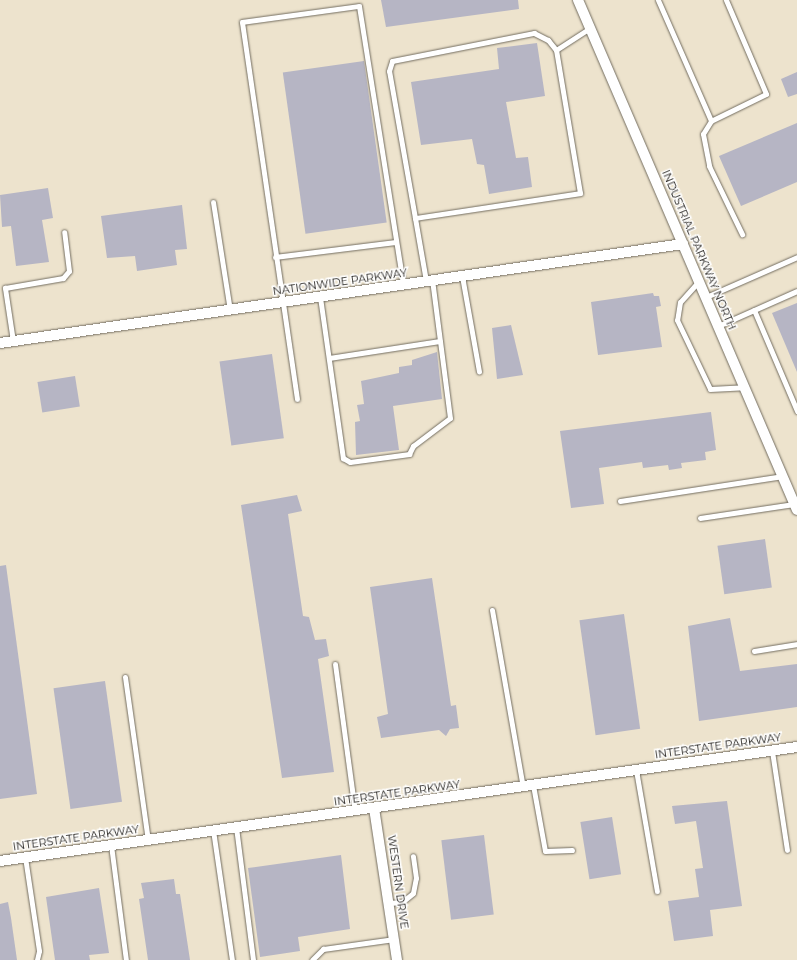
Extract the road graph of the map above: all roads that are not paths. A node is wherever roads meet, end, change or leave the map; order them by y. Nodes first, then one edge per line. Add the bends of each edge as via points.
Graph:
1 (578, 0) edge
2 (658, 0) edge
3 (726, 0) edge
4 (590, 28) junction
5 (556, 50) junction
6 (711, 121) junction
7 (213, 202) dead end
8 (415, 218) junction
9 (64, 232) dead end
10 (742, 234) dead end
11 (395, 242) junction
12 (683, 244) junction
13 (797, 257) edge
14 (275, 258) junction
15 (462, 276) junction
16 (429, 281) junction
17 (699, 281) junction
18 (403, 285) junction
19 (797, 291) edge
20 (320, 297) junction
21 (706, 297) junction
22 (284, 302) junction
23 (230, 310) junction
24 (754, 310) junction
25 (718, 326) junction
26 (13, 341) junction
27 (440, 341) junction
28 (0, 343) edge
29 (328, 358) junction
30 (479, 371) dead end
31 (744, 387) junction
32 (297, 399) dead end
33 (797, 411) edge
34 (783, 476) junction
35 (620, 501) dead end
36 (796, 507) edge
37 (700, 518) dead end
38 (492, 610) dead end
39 (797, 644) edge
40 (754, 650) dead end
41 (335, 664) dead end
42 (125, 677) dead end
43 (797, 747) edge
44 (772, 751) junction
45 (636, 769) junction
46 (533, 785) junction
47 (523, 787) junction
48 (374, 808) junction
49 (355, 811) junction
50 (236, 828) junction
51 (213, 830) junction
52 (148, 840) junction
53 (111, 845) junction
54 (572, 850) dead end
55 (787, 850) dead end
56 (413, 856) dead end
57 (25, 857) junction
58 (0, 861) edge
59 (657, 891) dead end
60 (389, 904) junction
61 (394, 939) junction
62 (37, 960) edge
63 (126, 960) edge
64 (232, 960) edge
65 (253, 960) edge
66 (312, 960) edge
67 (397, 960) edge

1 - 4 street, INDUSTRIAL PARKWAY NORTH
2 - 6 lane
3 - 6 lane via 766,94
4 - 5 lane
4 - 12 street, INDUSTRIAL PARKWAY NORTH
5 - 8 lane via 580,193
5 - 8 lane via 548,40 534,33 392,61 389,71
6 - 10 lane via 703,134 709,166
7 - 23 lane
8 - 16 lane
9 - 26 lane via 69,271 63,278 5,288
11 - 14 lane
11 - 14 lane via 359,6 242,22
11 - 18 lane
12 - 15 street, NATIONWIDE PARKWAY
12 - 17 street, INDUSTRIAL PARKWAY NORTH
13 - 21 lane
14 - 22 lane
15 - 16 street, NATIONWIDE PARKWAY
15 - 30 lane
16 - 18 street, NATIONWIDE PARKWAY
16 - 27 lane
17 - 21 street, INDUSTRIAL PARKWAY NORTH
17 - 31 lane via 680,302 677,320 710,389
18 - 20 street, NATIONWIDE PARKWAY
19 - 24 lane
20 - 22 street, NATIONWIDE PARKWAY
20 - 29 lane
21 - 25 street, INDUSTRIAL PARKWAY NORTH
22 - 23 street, NATIONWIDE PARKWAY
22 - 32 lane
23 - 26 street, NATIONWIDE PARKWAY
24 - 25 lane
24 - 33 lane
25 - 31 street, INDUSTRIAL PARKWAY NORTH
26 - 28 street, NATIONWIDE PARKWAY
27 - 29 lane
27 - 29 lane via 450,418 412,446 409,454 350,462 343,458
31 - 34 street, INDUSTRIAL PARKWAY NORTH
34 - 35 lane
34 - 36 street, INDUSTRIAL PARKWAY NORTH
36 - 37 lane
38 - 47 lane
39 - 40 lane
41 - 49 lane
42 - 52 lane
43 - 44 street, INTERSTATE PARKWAY
44 - 45 street, INTERSTATE PARKWAY
44 - 55 lane
45 - 46 street, INTERSTATE PARKWAY
45 - 59 lane
46 - 47 street, INTERSTATE PARKWAY
46 - 54 lane via 545,851
47 - 48 street, INTERSTATE PARKWAY
48 - 49 street, INTERSTATE PARKWAY
48 - 60 street, WESTERN DRIVE
49 - 50 street, INTERSTATE PARKWAY
50 - 51 street, INTERSTATE PARKWAY
50 - 65 lane
51 - 52 street, INTERSTATE PARKWAY
51 - 64 lane
52 - 53 street, INTERSTATE PARKWAY
53 - 57 street, INTERSTATE PARKWAY
53 - 63 lane
56 - 60 lane via 416,878 413,893 407,900
57 - 58 street, INTERSTATE PARKWAY
57 - 62 lane via 39,951
60 - 61 street, WESTERN DRIVE
61 - 66 lane via 323,949
61 - 67 street, WESTERN DRIVE

